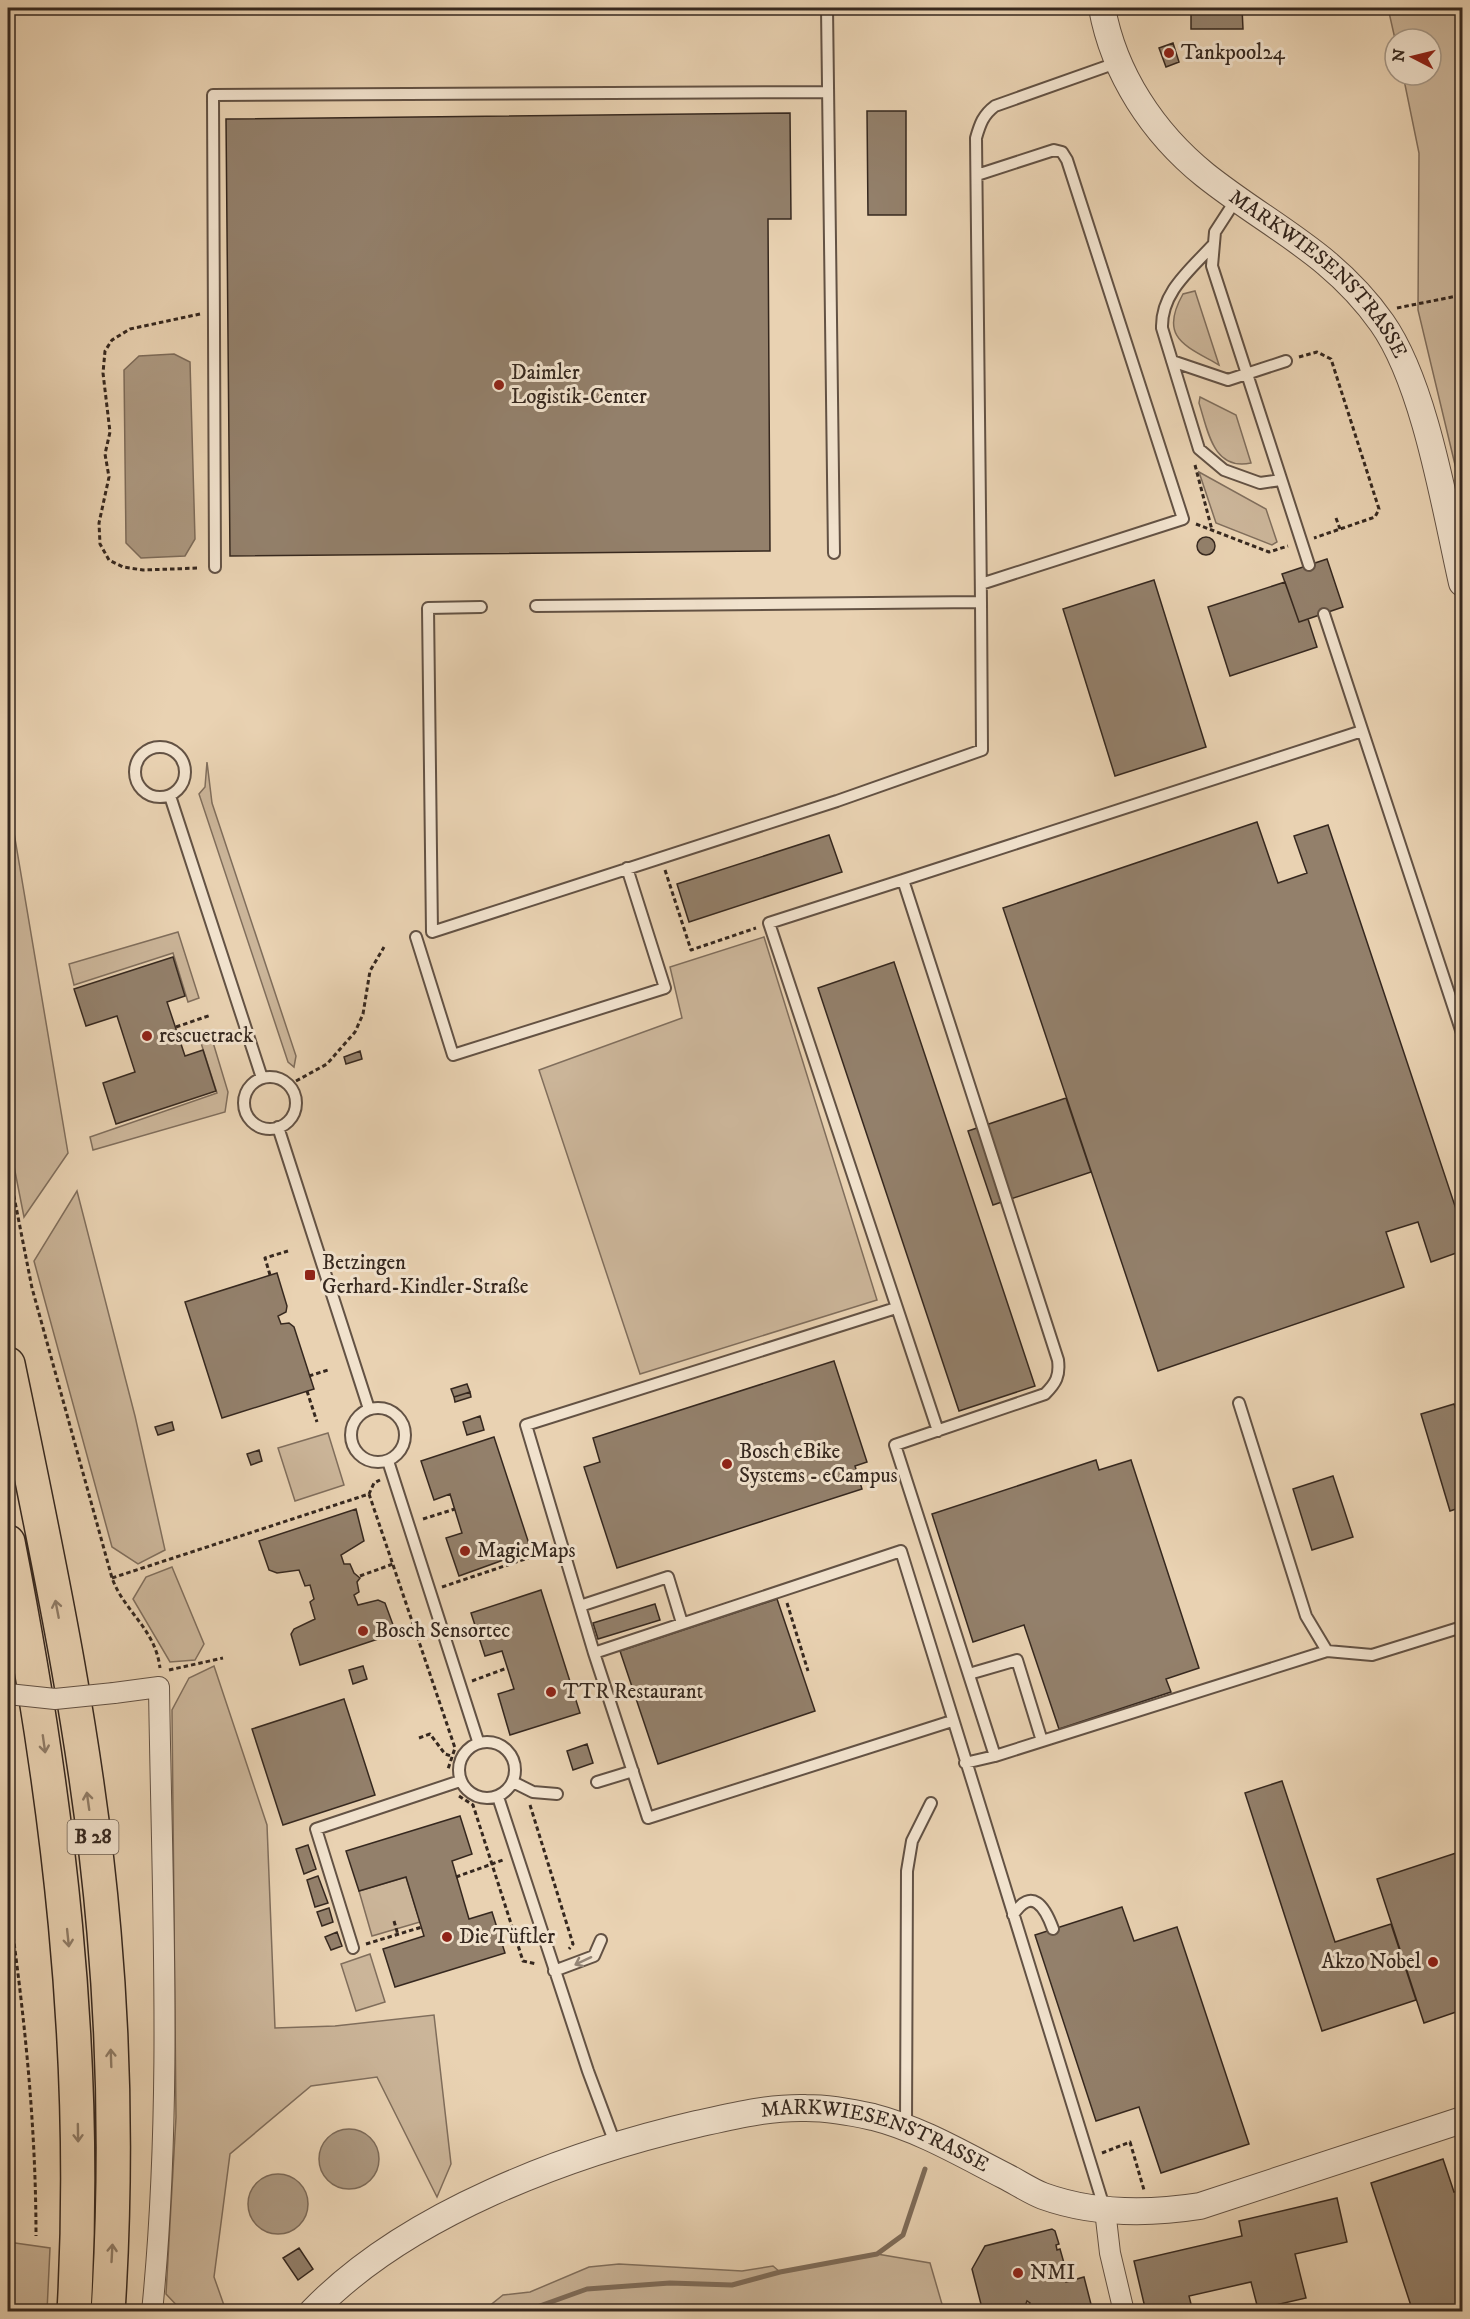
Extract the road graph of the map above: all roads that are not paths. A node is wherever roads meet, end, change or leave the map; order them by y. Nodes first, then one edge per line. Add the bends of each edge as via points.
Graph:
1 (827, 8) edge
2 (1102, 8) edge
3 (1119, 62) junction
4 (828, 92) junction
5 (977, 175) junction
6 (1237, 198) junction
7 (1212, 246) junction
8 (1172, 361) junction
9 (1286, 361) road end
10 (1246, 375) junction
11 (1281, 480) junction
12 (834, 553) dead end
13 (1309, 565) dead end
14 (215, 567) road end
15 (1462, 583) edge
16 (981, 584) junction
17 (981, 602) junction
18 (536, 606) dead end
19 (481, 607) dead end
20 (1324, 614) dead end
21 (1362, 730) junction
22 (170, 796) junction
23 (627, 868) junction
24 (903, 880) junction
25 (416, 937) dead end
26 (1462, 1033) edge
27 (261, 1078) junction
28 (278, 1127) junction
29 (896, 1308) junction
30 (8, 1364) edge
31 (1239, 1403) dead end
32 (369, 1409) junction
33 (938, 1431) junction
34 (388, 1461) junction
35 (8, 1542) edge
36 (580, 1606) junction
37 (682, 1623) junction
38 (1462, 1627) edge
39 (1327, 1651) junction
40 (594, 1653) junction
41 (969, 1674) junction
42 (8, 1694) edge
43 (952, 1721) junction
44 (1042, 1741) junction
45 (478, 1742) junction
46 (995, 1756) junction
47 (965, 1763) junction
48 (633, 1771) junction
49 (455, 1782) junction
50 (513, 1782) junction
51 (597, 1782) dead end
52 (557, 1794) dead end
53 (498, 1797) junction
54 (931, 1803) dead end
55 (1012, 1915) junction
56 (1053, 1929) dead end
57 (602, 1940) dead end
58 (353, 1948) road end
59 (554, 1971) junction
60 (1462, 2120) edge
61 (906, 2127) junction
62 (616, 2146) junction
63 (1105, 2210) junction
64 (74, 2312) edge
65 (108, 2312) edge
66 (152, 2312) edge
67 (312, 2312) edge
68 (1124, 2312) edge

1 - 4 lane
2 - 3 street, MARKWIESENSTRASSE
3 - 5 lane via 995,106 980,123 976,138
3 - 6 street, MARKWIESENSTRASSE via 1146,111 1168,140
4 - 12 lane
4 - 14 lane via 213,95
5 - 16 lane
5 - 16 lane via 1054,150 1062,152 1067,160 1183,519
6 - 7 lane via 1215,232
6 - 15 street, MARKWIESENSTRASSE via 1331,264 1375,313 1397,349 1415,395
7 - 8 lane via 1164,304 1162,328
7 - 10 lane via 1212,266
8 - 10 lane via 1228,380
8 - 11 lane via 1199,449 1224,470 1260,483
9 - 10 lane
10 - 11 lane
11 - 13 lane
16 - 17 lane
17 - 18 lane
17 - 23 lane via 982,750
19 - 23 lane via 428,608 432,932
20 - 21 lane
21 - 24 lane
21 - 26 lane
22 - 22 lane via 180,789 185,766 174,751 157,746 141,756 134,772 146,794 157,798
22 - 27 lane
23 - 25 lane via 665,988 453,1055
24 - 29 lane via 769,923
24 - 33 lane via 1059,1373 1055,1384 1044,1394
27 - 28 lane via 248,1090 245,1111 260,1127
27 - 28 lane via 284,1081 294,1094 296,1106 291,1117
28 - 32 lane
29 - 33 lane
29 - 36 lane via 526,1425
65 -> 30 highway, B 28 via 112,2089 105,1933 62,1634
31 - 39 lane via 1306,1616
32 - 34 lane via 394,1413 405,1431 401,1451
32 - 34 lane via 356,1420 352,1440 363,1458
33 - 41 lane via 895,1445
34 - 45 lane
35 -> 64 highway, B 28 via 41,1727 71,1958 79,2172
36 - 37 lane via 668,1577
36 - 40 lane
37 - 40 lane
37 - 43 lane via 901,1551
38 - 39 lane via 1371,1655
39 - 44 lane
40 - 48 lane
41 - 44 lane via 1017,1660
41 - 46 lane
42 - 66 street, bridge via 55,1699 159,1687 164,2093
43 - 47 lane
43 - 48 lane via 648,1818
44 - 46 lane
45 - 49 lane via 466,1750
45 - 50 lane via 494,1742 513,1757
46 - 47 lane
47 - 55 lane
48 - 51 lane
49 - 53 lane via 476,1797
49 - 58 lane via 316,1829
50 - 52 lane via 533,1792
50 - 53 lane
53 - 59 lane
54 - 61 lane via 912,1841 908,1871
55 - 56 lane via 1019,1905 1039,1902
55 - 63 lane
57 -> 59 lane via 594,1956
59 - 62 lane
60 - 63 street, MARKWIESENSTRASSE via 1200,2206 1169,2211
61 - 62 street, MARKWIESENSTRASSE via 839,2110 772,2109
61 - 63 street, MARKWIESENSTRASSE via 1043,2196
62 - 67 street, MARKWIESENSTRASSE via 519,2181 432,2223 354,2274
63 - 68 street

